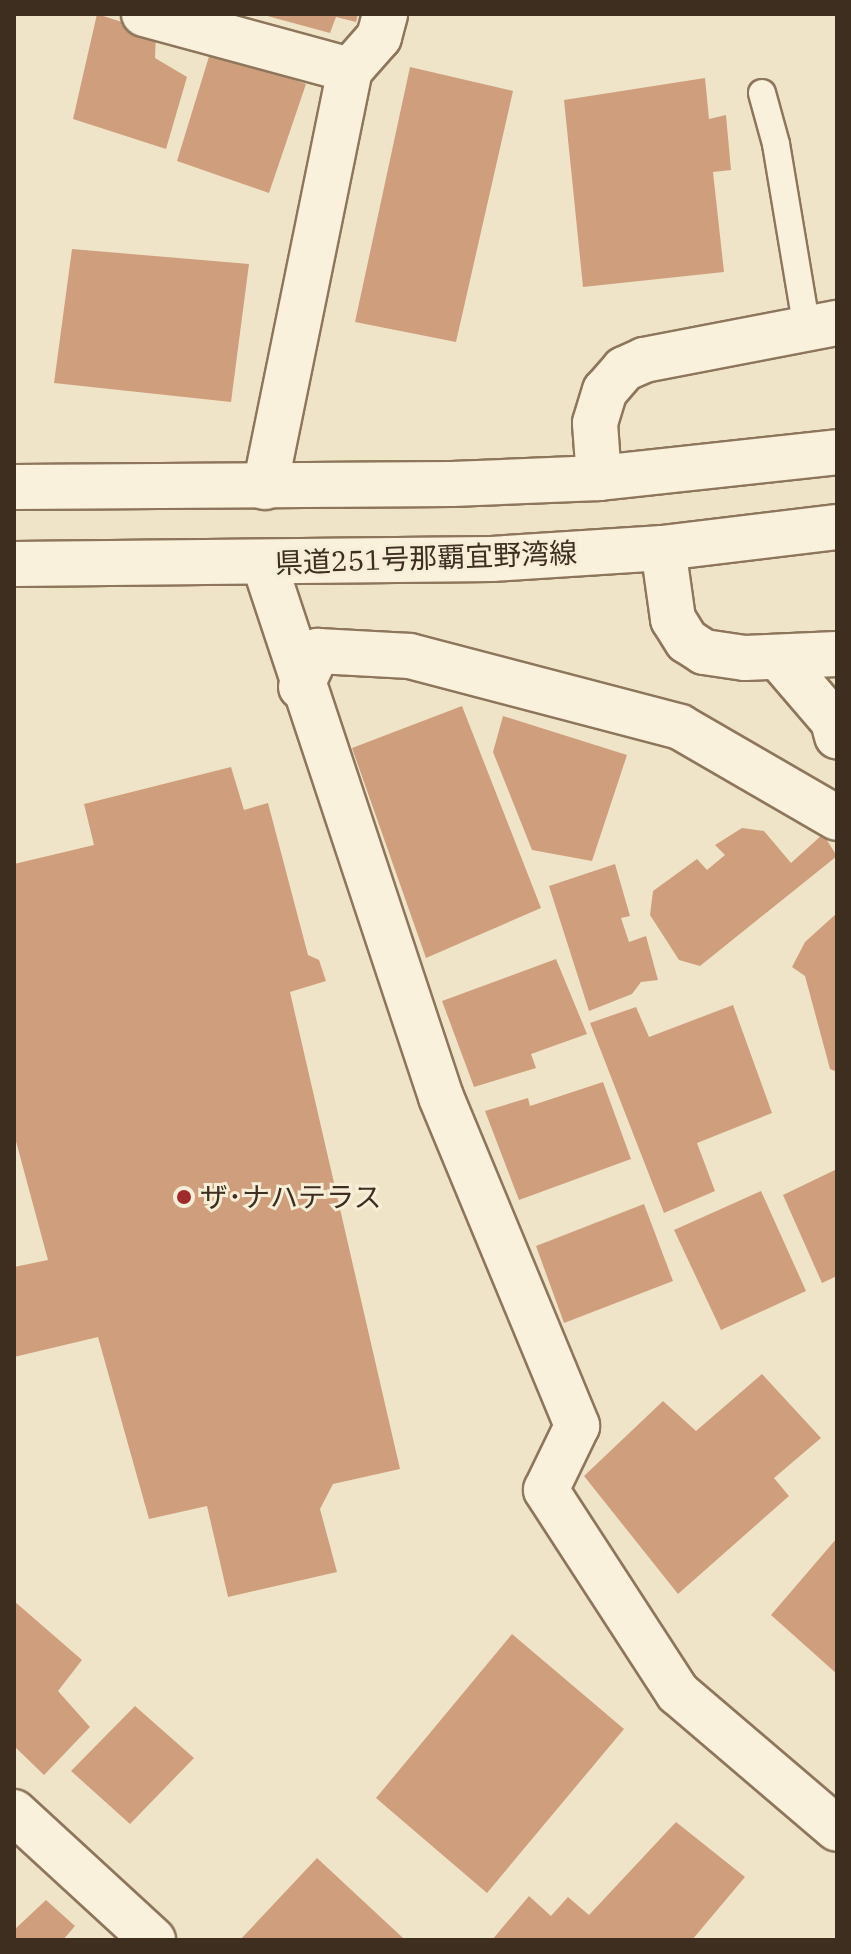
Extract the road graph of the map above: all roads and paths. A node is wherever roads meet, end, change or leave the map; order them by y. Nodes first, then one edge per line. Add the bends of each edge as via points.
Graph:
1 (144, 14) edge
2 (385, 14) edge
3 (350, 70) junction
4 (762, 93) dead end
5 (822, 326) edge
6 (837, 452) edge
7 (599, 478) junction
8 (14, 487) edge
9 (265, 487) junction
10 (837, 527) edge
11 (663, 548) junction
12 (264, 563) junction
13 (14, 564) edge
14 (837, 654) edge
15 (779, 658) junction
16 (301, 687) junction
17 (837, 736) edge
18 (837, 818) edge
19 (14, 1812) edge
20 (837, 1829) edge
21 (153, 1940) edge

1 - 3 street
2 - 3 street via 379,37
3 - 9 street
4 - 5 lane
5 - 7 street via 644,360 624,369 605,391 595,423
6 - 7 street
7 - 9 street
8 - 9 street
10 - 11 street, 県道251号那覇宜野湾線
11 - 12 street, 県道251号那覇宜野湾線 via 492,559
11 - 15 street via 673,619 687,641 704,652
12 - 13 street, 県道251号那覇宜野湾線
12 - 16 street
14 - 15 street
15 - 17 street via 833,721
16 - 18 street via 318,651 410,656 680,727
16 - 20 street via 441,1097 577,1426 546,1490 678,1693
19 - 21 street

